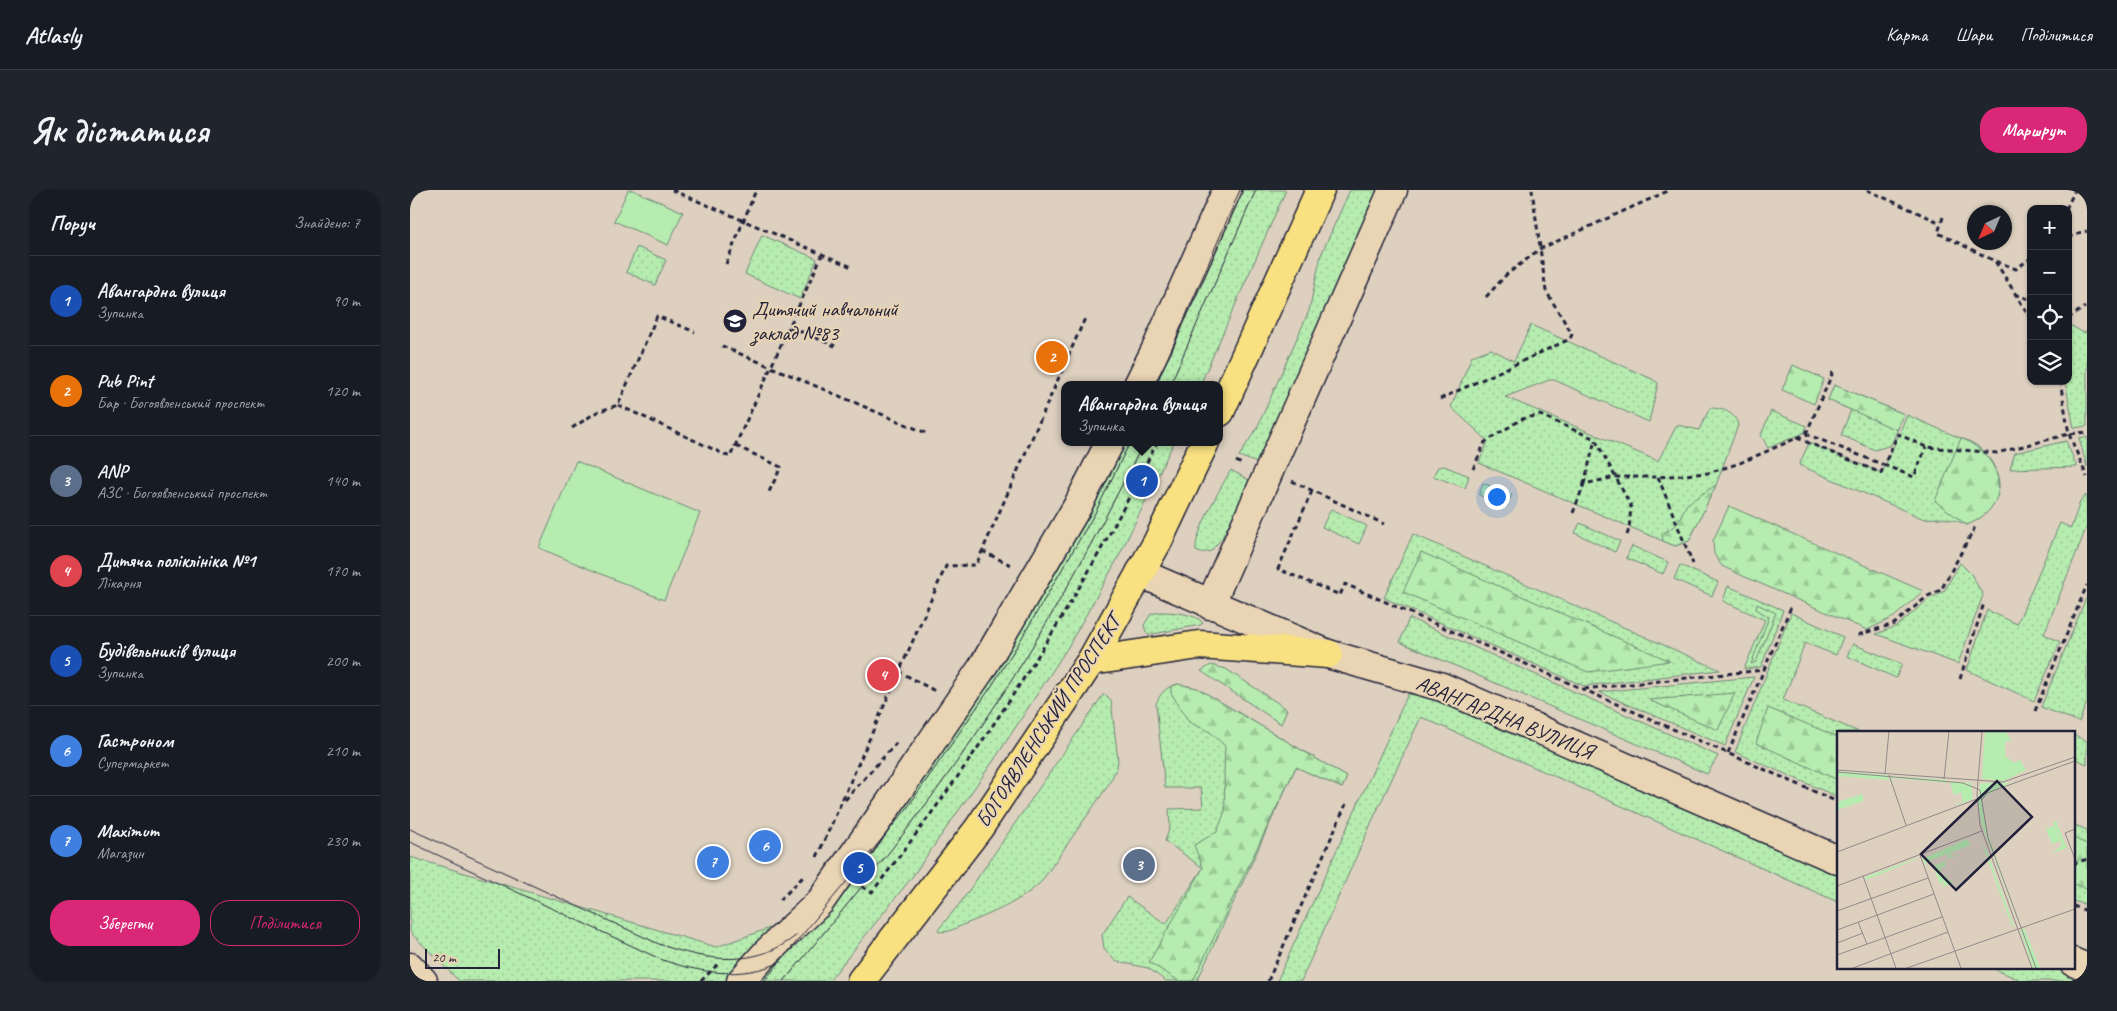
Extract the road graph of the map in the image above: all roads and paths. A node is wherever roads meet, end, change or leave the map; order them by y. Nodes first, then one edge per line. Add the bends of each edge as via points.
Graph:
1 (672, 190) edge
2 (756, 190) edge
3 (1227, 190) edge
4 (1320, 190) edge
5 (1393, 190) edge
6 (1532, 190) edge
7 (1670, 190) edge
8 (1867, 190) edge
9 (2075, 190) edge
10 (2068, 205) edge
11 (1943, 217) dead end
12 (743, 221) junction
13 (1941, 223) junction
14 (2087, 231) edge
15 (2072, 237) edge
16 (1540, 249) junction
17 (822, 255) junction
18 (1995, 261) junction
19 (2027, 261) edge
20 (726, 264) dead end
21 (852, 267) dead end
22 (2015, 294) junction
23 (1486, 297) dead end
24 (2027, 298) edge
25 (2085, 307) dead end
26 (2027, 312) edge
27 (1086, 316) dead end
28 (2072, 316) edge
29 (790, 327) junction
30 (694, 332) dead end
31 (722, 346) dead end
32 (836, 346) dead end
33 (771, 367) junction
34 (1833, 372) dead end
35 (1140, 381) edge
36 (2061, 385) edge
37 (1440, 399) dead end
38 (618, 404) junction
39 (1223, 405) edge
40 (572, 428) dead end
41 (2087, 432) edge
42 (926, 433) dead end
43 (1806, 434) junction
44 (2070, 434) junction
45 (1797, 438) junction
46 (1595, 439) junction
47 (736, 446) junction
48 (1108, 446) edge
49 (1155, 446) edge
50 (1202, 446) edge
51 (1926, 447) junction
52 (1236, 461) dead end
53 (1884, 465) junction
54 (1473, 469) dead end
55 (1266, 476) junction
56 (1616, 477) junction
57 (1658, 477) junction
58 (2087, 477) edge
59 (1584, 484) junction
60 (1312, 491) junction
61 (768, 494) dead end
62 (1573, 513) dead end
63 (1384, 524) dead end
64 (1975, 527) dead end
65 (1626, 535) dead end
66 (982, 552) junction
67 (1693, 564) dead end
68 (1022, 570) dead end
69 (1140, 573) junction
70 (2087, 585) edge
71 (1984, 602) dead end
72 (1210, 605) junction
73 (1791, 607) dead end
74 (1858, 635) dead end
75 (1328, 654) junction
76 (1091, 661) junction
77 (1763, 670) junction
78 (898, 671) junction
79 (1960, 679) dead end
80 (1583, 689) junction
81 (940, 693) dead end
82 (2036, 711) dead end
83 (1728, 753) junction
84 (1837, 802) edge
85 (1346, 804) dead end
86 (2087, 859) edge
87 (1837, 860) edge
88 (2074, 864) edge
89 (838, 877) junction
90 (2074, 906) edge
91 (2087, 911) edge
92 (2074, 962) edge
93 (410, 967) edge
94 (2087, 968) edge
95 (424, 981) edge
96 (742, 981) edge
97 (861, 981) edge
98 (1268, 981) edge

1 - 12 path
2 - 12 path
3 - 35 street
4 - 39 main road
5 - 55 street
6 - 16 path
7 - 16 path
8 - 13 path
9 - 10 path
11 - 13 path
12 - 17 path
12 - 20 path
13 - 18 path via 1938,232
14 - 15 path
16 - 23 path via 1506,275
16 - 37 path via 1546,292 1572,334 1570,339
17 - 21 path
17 - 29 path
18 - 19 path via 2016,269
18 - 22 path
22 - 24 path
22 - 26 path
25 - 28 path
27 - 66 path
29 - 32 path
29 - 33 path
30 - 38 path via 657,316
31 - 33 path
33 - 42 path
33 - 47 path
34 - 43 path
36 - 44 path
38 - 40 path via 597,412
38 - 47 path via 730,457
41 - 44 path
43 - 45 path
43 - 53 path
44 - 51 path via 1997,454
44 - 58 path
45 - 53 path via 1881,472
45 - 57 path via 1708,473
46 - 54 path via 1540,415 1522,419 1485,442
46 - 56 path
46 - 59 path
47 - 61 path via 781,467
48 - 89 street via 1077,507 982,668
49 - 89 path via 1098,556 954,783 872,892
50 - 69 main road, БОГОЯВЛЕНСЬКИЙ ПРОСПЕКТ
51 - 53 path via 1914,477
51 - 53 path via 1898,434
52 - 55 path
55 - 60 path via 1282,476
55 - 72 street
56 - 57 path
56 - 59 path
56 - 65 path via 1631,506
57 - 67 path
59 - 62 path
60 - 63 path
60 - 80 path via 1278,568 1340,595 1345,584
64 - 74 path via 1941,590 1928,596 1894,624
66 - 68 path
66 - 78 path via 976,565 946,566
69 - 72 street, АВАНГАРДНА ВУЛИЦЯ
69 - 76 main road, БОГОЯВЛЕНСЬКИЙ ПРОСПЕКТ
70 - 82 path
71 - 79 path
72 - 75 street, АВАНГАРДНА ВУЛИЦЯ
73 - 77 path
75 - 76 main road via 1198,645
75 - 87 street, АВАНГАРДНА ВУЛИЦЯ via 1442,687
76 - 97 main road, БОГОЯВЛЕНСЬКИЙ ПРОСПЕКТ via 979,828
77 - 80 path
77 - 83 path
78 - 81 path
78 - 89 path via 813,867
80 - 83 path
83 - 84 path
85 - 98 path
86 - 88 path
89 - 96 street via 820,902 767,952
90 - 91 path
92 - 94 street
93 - 95 street

